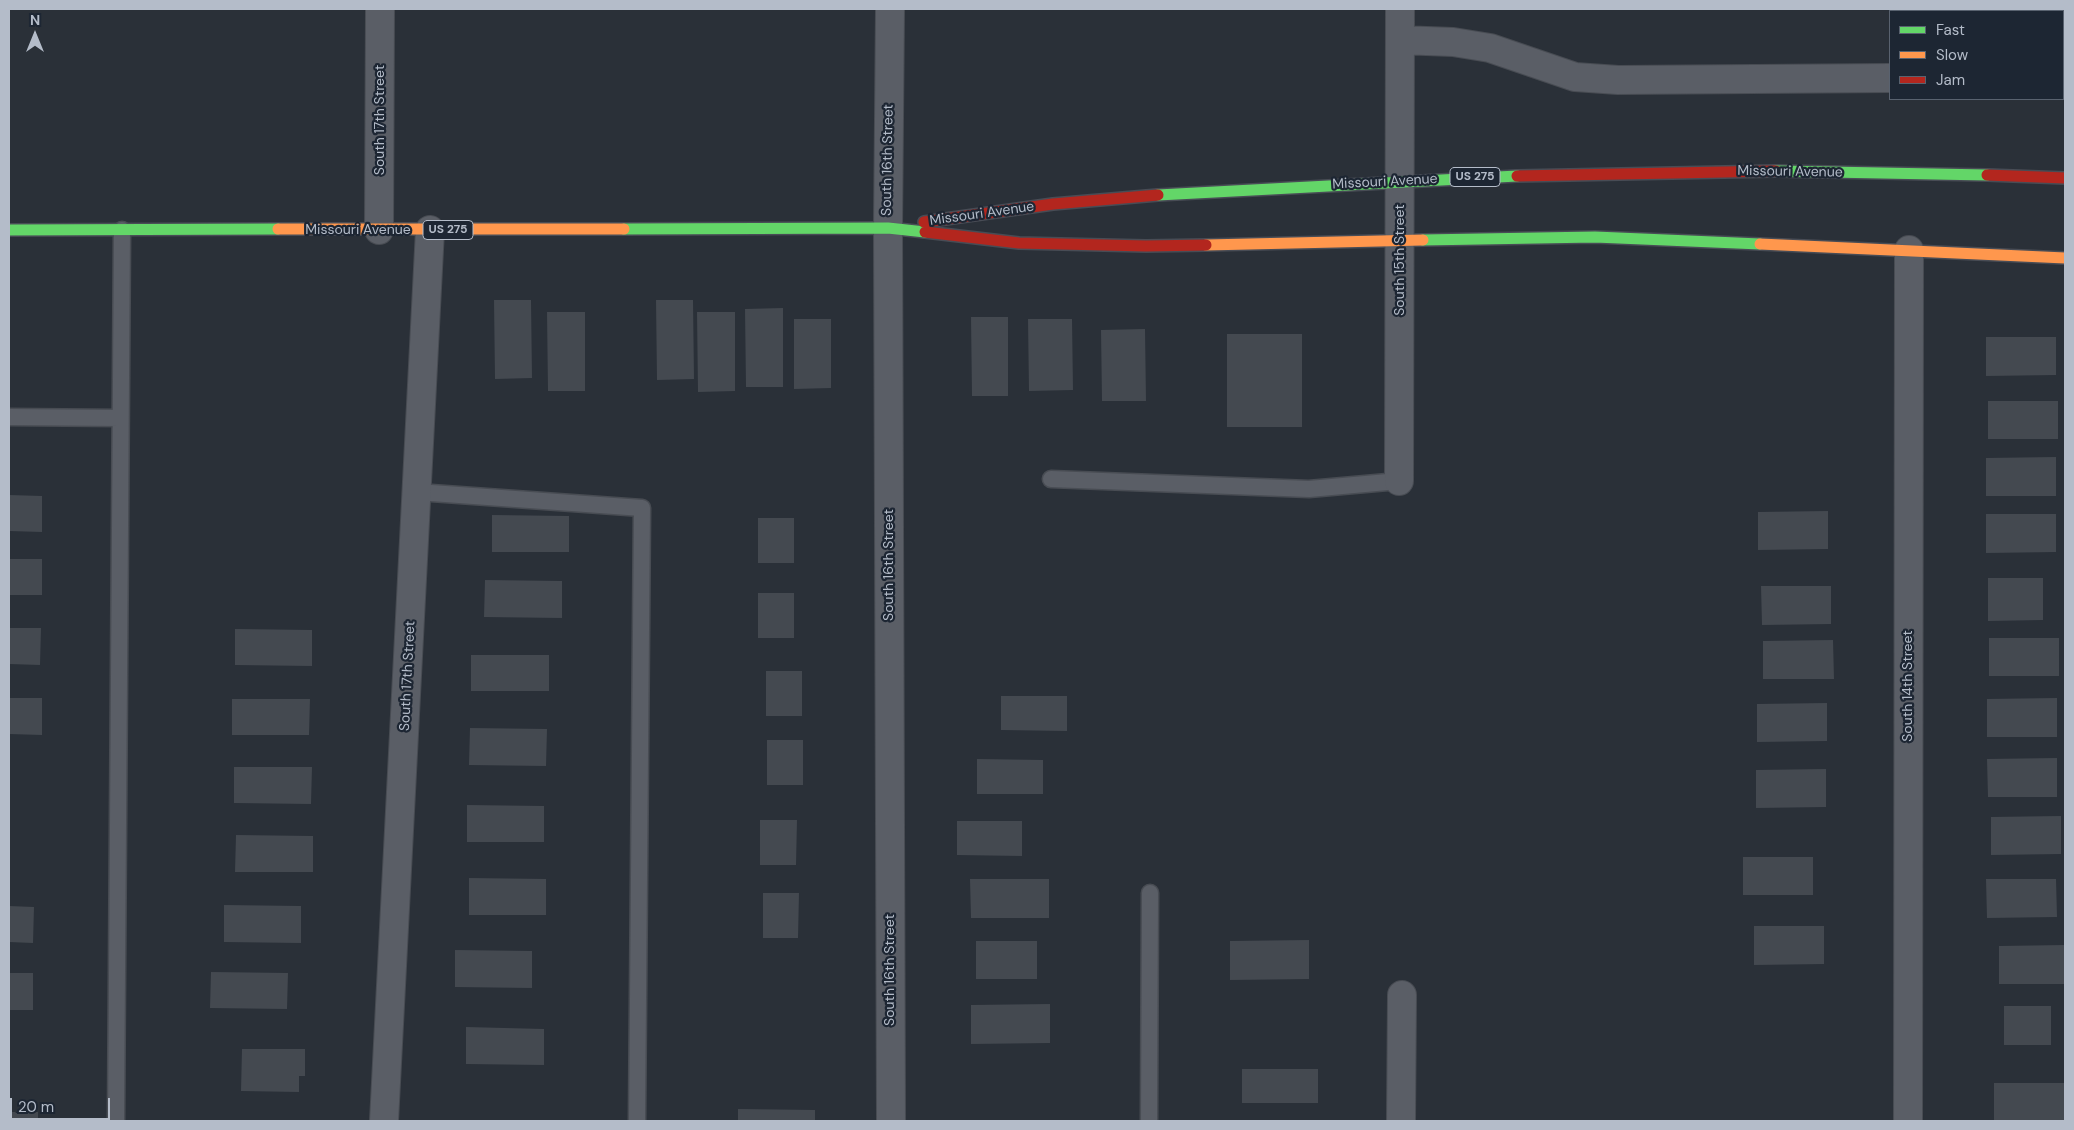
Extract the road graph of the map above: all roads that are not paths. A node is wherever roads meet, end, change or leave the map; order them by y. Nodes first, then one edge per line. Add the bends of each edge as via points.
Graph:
1 (380, 9) edge
2 (890, 9) edge
3 (1400, 9) edge
4 (1400, 40) junction
5 (1889, 78) edge
6 (2065, 178) edge
7 (1400, 180) junction
8 (888, 228) junction
9 (9, 230) edge
10 (122, 230) junction
11 (379, 230) junction
12 (430, 230) junction
13 (1400, 240) junction
14 (1909, 250) junction
15 (2065, 258) edge
16 (9, 417) edge
17 (120, 418) junction
18 (1051, 479) dead end
19 (1399, 481) joint
20 (418, 492) junction
21 (1150, 893) dead end
22 (1402, 995) dead end
23 (116, 1121) edge
24 (384, 1121) edge
25 (637, 1121) edge
26 (891, 1121) edge
27 (1149, 1121) edge
28 (1401, 1121) edge
29 (1908, 1121) edge

1 - 11 street, South 17th Street
2 - 8 street, South 16th Street
3 - 4 street, South 15th Street
4 - 5 street via 1453,42 1490,48 1575,77 1618,80
4 - 7 street, South 15th Street
6 - 7 main road, Missouri Avenue / US 275 via 1627,171
7 - 8 main road, Missouri Avenue / US 275 via 1016,208
7 - 13 street, South 15th Street
8 - 12 main road, Missouri Avenue / US 275
8 - 13 main road, Missouri Avenue / US 275 via 1019,243 1146,246
8 - 26 street, South 16th Street
9 - 10 main road, Missouri Avenue / US 275
10 - 11 main road, Missouri Avenue / US 275
10 - 17 lane
11 - 12 main road, Missouri Avenue / US 275
12 - 20 street, South 17th Street
13 - 14 main road, Missouri Avenue / US 275 via 1595,237
13 - 19 street, South 15th Street
14 - 15 main road, Missouri Avenue / US 275
14 - 29 street, South 14th Street
16 - 17 lane
17 - 23 lane
18 - 19 lane via 1309,489
20 - 24 street, South 17th Street
20 - 25 lane via 642,508
21 - 27 lane
22 - 28 street

